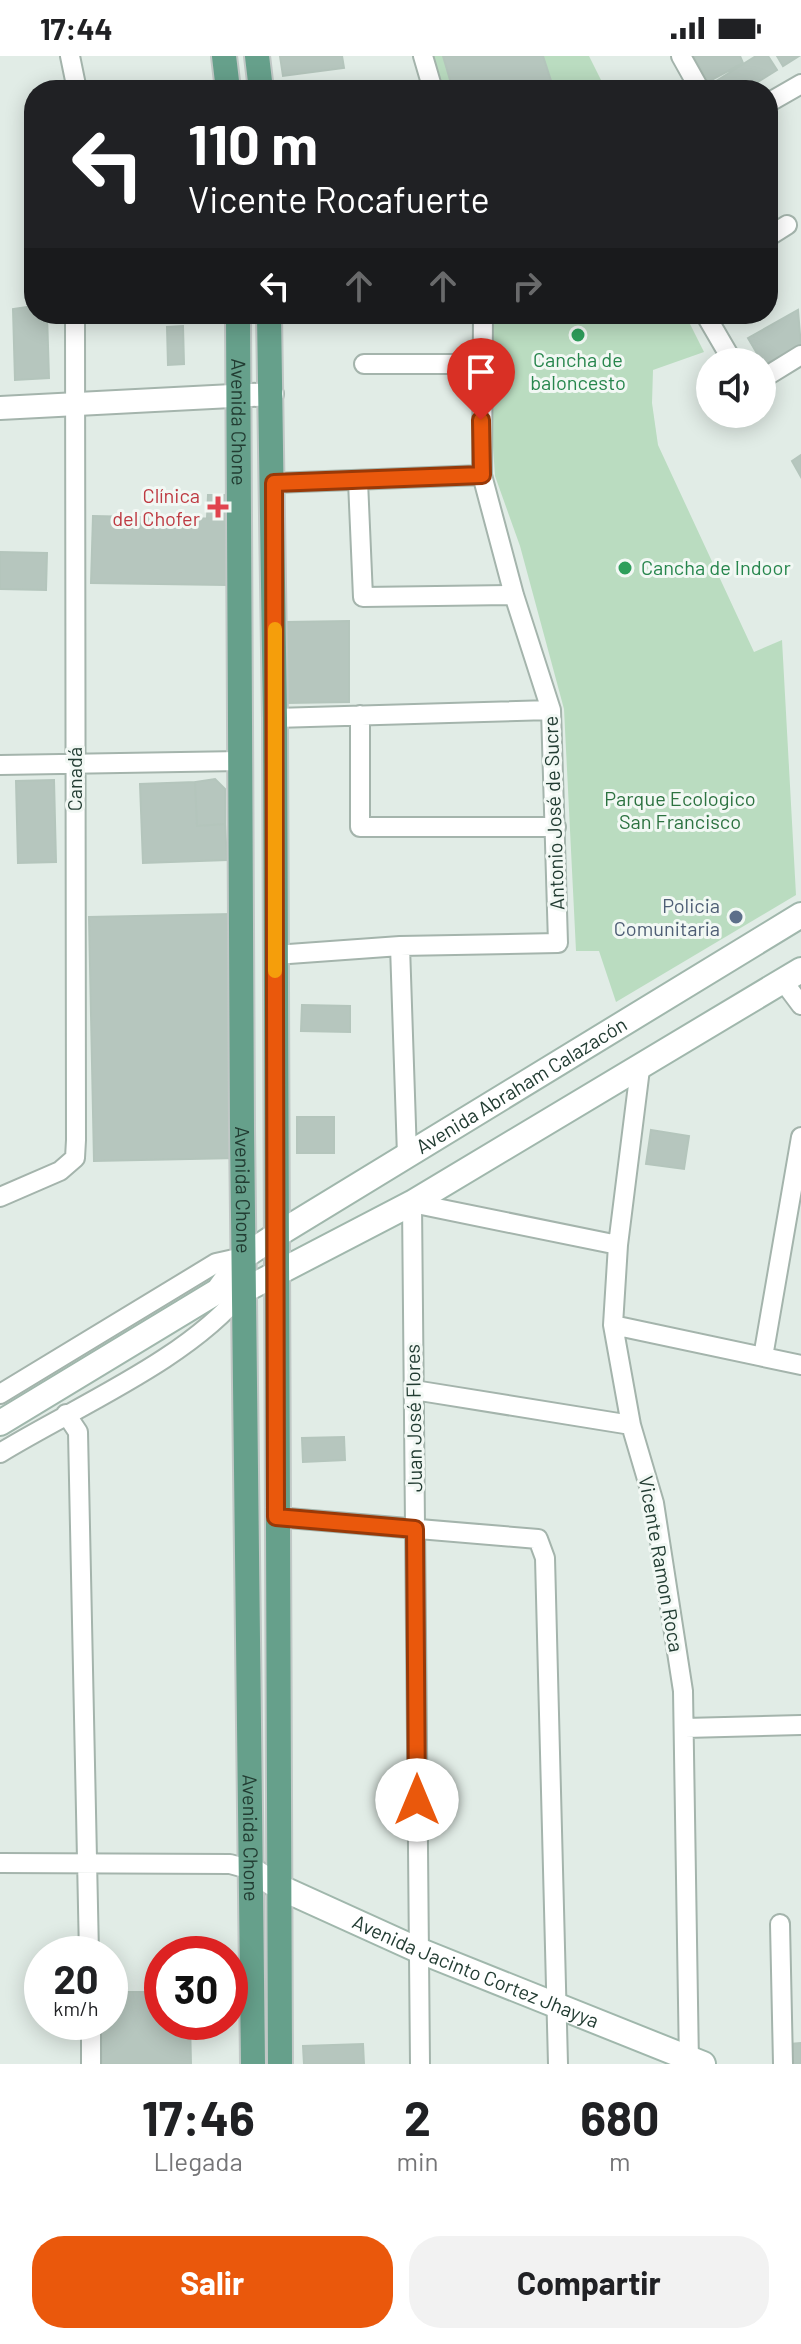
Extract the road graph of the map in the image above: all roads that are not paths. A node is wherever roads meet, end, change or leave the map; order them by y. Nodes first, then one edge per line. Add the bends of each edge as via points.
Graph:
1 (70, 56) edge
2 (224, 56) edge
3 (257, 56) edge
4 (423, 56) edge
5 (681, 56) edge
6 (75, 80) edge
7 (227, 80) edge
8 (260, 80) edge
9 (430, 80) edge
10 (694, 80) edge
11 (801, 84) edge
12 (778, 97) edge
13 (787, 225) dead end
14 (778, 231) edge
15 (75, 324) edge
16 (238, 324) edge
17 (269, 324) edge
18 (482, 324) edge
19 (711, 324) edge
20 (725, 348) edge
21 (801, 355) edge
22 (364, 364) dead end
23 (480, 364) junction
24 (776, 370) edge
25 (272, 394) junction
26 (239, 397) junction
27 (74, 404) junction
28 (0, 408) edge
29 (482, 475) junction
30 (358, 481) junction
31 (274, 483) junction
32 (514, 595) junction
33 (551, 710) junction
34 (360, 715) junction
35 (275, 718) junction
36 (241, 761) junction
37 (0, 765) edge
38 (75, 766) junction
39 (556, 827) junction
40 (801, 915) edge
41 (400, 946) junction
42 (275, 955) junction
43 (792, 976) edge
44 (801, 1005) edge
45 (640, 1069) junction
46 (801, 1137) edge
47 (407, 1155) junction
48 (0, 1197) edge
49 (412, 1203) junction
50 (275, 1236) junction
51 (618, 1245) junction
52 (243, 1257) junction
53 (275, 1275) junction
54 (218, 1291) junction
55 (243, 1291) junction
56 (613, 1325) junction
57 (763, 1357) junction
58 (801, 1365) edge
59 (414, 1390) junction
60 (0, 1394) edge
61 (66, 1414) junction
62 (0, 1423) edge
63 (631, 1425) junction
64 (0, 1453) edge
65 (276, 1517) junction
66 (415, 1529) junction
67 (801, 1725) edge
68 (685, 1728) junction
69 (0, 1863) edge
70 (88, 1863) junction
71 (252, 1870) junction
72 (277, 1886) junction
73 (780, 1924) dead end
74 (89, 1936) edge
75 (418, 1950) junction
76 (558, 2006) junction
77 (91, 2040) edge
78 (694, 2062) edge
79 (91, 2064) edge
80 (253, 2064) edge
81 (280, 2064) edge
82 (420, 2064) edge
83 (558, 2064) edge
84 (783, 2064) edge

1 - 6 street
2 - 7 main road
3 - 8 main road
4 - 9 street
5 - 10 street
11 - 12 street
13 - 14 street
15 - 27 street, Canadá
16 - 26 main road, Avenida Chone
17 - 25 main road, Avenida Chone
18 - 23 street, Antonio José de Sucre
19 - 20 street
21 - 24 street
22 - 23 street
23 - 29 street, Antonio José de Sucre
25 - 26 street
25 - 31 main road, Avenida Chone
26 - 27 street
26 - 36 main road, Avenida Chone
27 - 28 street
27 - 38 street, Canadá
29 - 30 street
29 - 32 street, Antonio José de Sucre
30 - 31 street
30 - 32 street via 363,597
31 - 35 main road, Avenida Chone
32 - 33 street, Antonio José de Sucre
33 - 34 street
33 - 39 street, Antonio José de Sucre
34 - 35 street
34 - 39 street via 360,827
35 - 42 main road, Avenida Chone
36 - 38 street
36 - 52 main road, Avenida Chone
37 - 38 street
38 - 48 street, Canadá via 75,1158 60,1171
39 - 41 street, Antonio José de Sucre via 558,943
40 - 47 main road, Avenida Abraham Calazacón
41 - 42 street, Antonio José de Sucre
41 - 47 street
42 - 50 main road, Avenida Chone
43 - 44 street
43 - 45 main road
45 - 49 main road
45 - 51 street, Vicente Ramon Roca
46 - 57 street
47 - 50 main road, Avenida Abraham Calazacón
49 - 51 street
49 - 53 main road
49 - 59 street, Juan José Flores
50 - 52 main road, Avenida Abraham Calazacón
50 - 53 main road, Avenida Chone
51 - 56 street, Vicente Ramon Roca
52 - 54 main road, Avenida Abraham Calazacón
52 - 55 main road, Avenida Chone
52 - 60 street, Avenida Abraham Calazacón via 216,1263
53 - 55 main road
53 - 65 main road, Avenida Chone
54 - 55 main road
54 - 62 main road, Avenida Abraham Calazacón
55 - 61 street via 220,1319
55 - 71 main road, Avenida Chone
56 - 57 street
56 - 63 street, Vicente Ramon Roca
57 - 58 street
59 - 63 street
59 - 66 street, Juan José Flores
61 - 64 street
61 - 70 street via 78,1432
63 - 68 street, Vicente Ramon Roca via 657,1519
65 - 66 street
65 - 72 main road, Avenida Chone
66 - 75 street, Juan José Flores
66 - 76 street via 538,1539 545,1558
67 - 68 street
68 - 78 street, Vicente Ramon Roca
69 - 70 street
70 - 71 street via 230,1864
70 - 74 street
71 - 72 main road, Avenida Jacinto Cortez Jhayya
71 - 80 main road, Avenida Chone
72 - 75 main road, Avenida Jacinto Cortez Jhayya
72 - 81 main road, Avenida Chone
73 - 84 street
75 - 76 main road, Avenida Jacinto Cortez Jhayya
75 - 82 street, Juan José Flores
76 - 78 main road, Avenida Jacinto Cortez Jhayya
76 - 83 street
77 - 79 street

